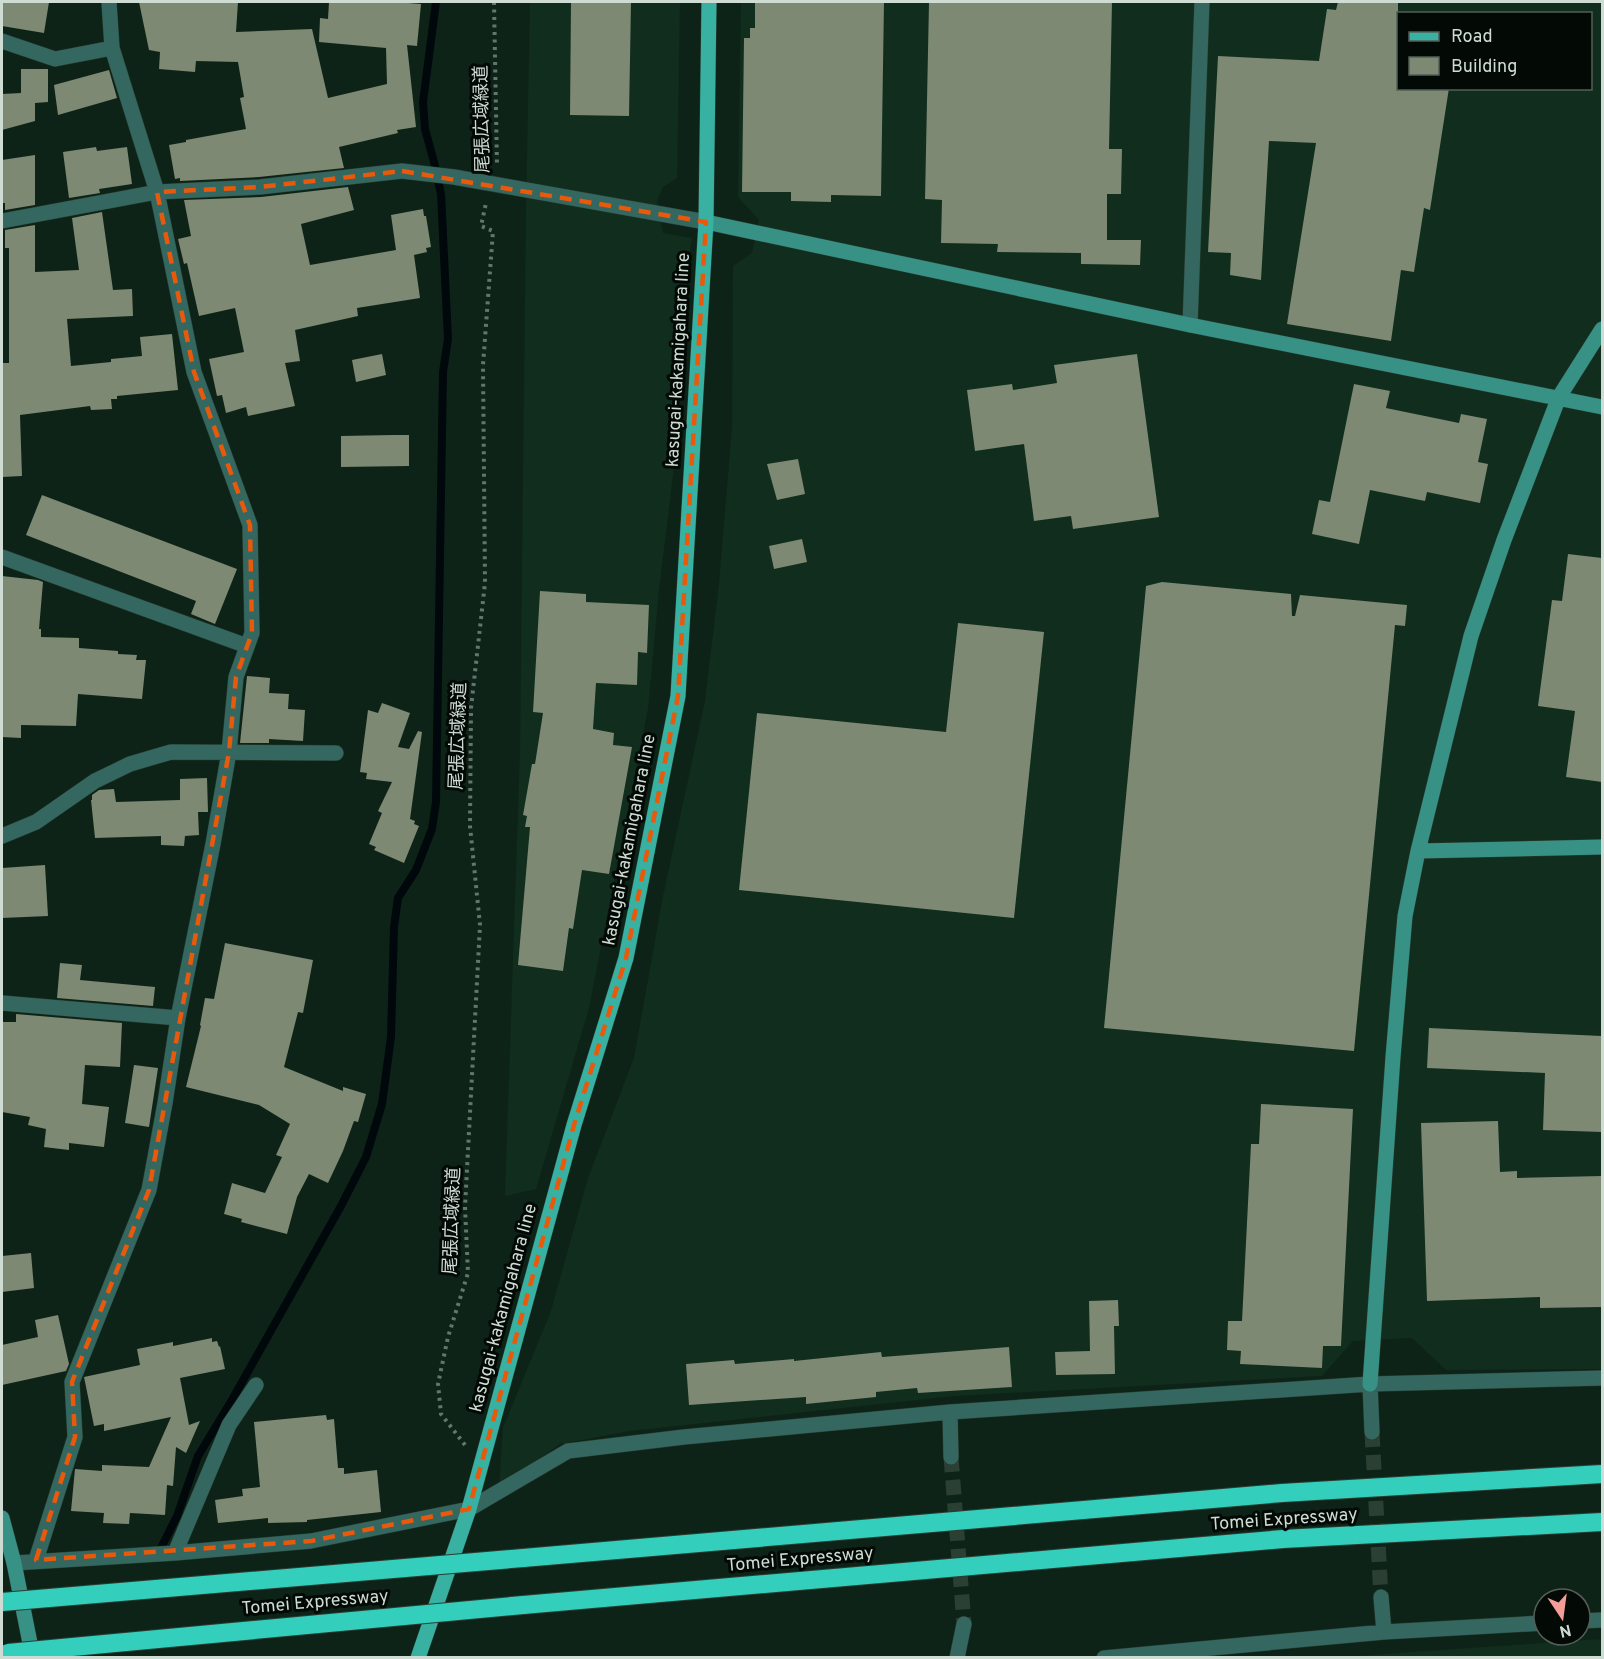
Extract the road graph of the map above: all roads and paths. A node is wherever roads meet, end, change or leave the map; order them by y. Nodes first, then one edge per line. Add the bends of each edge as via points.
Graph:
1 (109, 2) edge
2 (494, 2) edge
3 (709, 2) edge
4 (1202, 2) edge
5 (2, 41) edge
6 (112, 48) junction
7 (497, 184) junction
8 (157, 192) junction
9 (2, 220) edge
10 (706, 222) junction
11 (1190, 325) junction
12 (1602, 329) edge
13 (1558, 397) junction
14 (1602, 407) edge
15 (2, 557) edge
16 (248, 646) junction
17 (229, 752) junction
18 (336, 753) dead end
19 (2, 836) edge
20 (1602, 847) edge
21 (1418, 851) junction
22 (2, 1003) edge
23 (178, 1018) junction
24 (1602, 1378) edge
25 (1370, 1384) junction
26 (256, 1385) dead end
27 (950, 1412) junction
28 (1372, 1432) tunnel mouth
29 (951, 1457) tunnel mouth
30 (481, 1465) junction
31 (1602, 1474) edge
32 (469, 1509) junction
33 (2, 1519) edge
34 (1602, 1522) edge
35 (175, 1553) junction
36 (36, 1560) junction
37 (14, 1563) junction
38 (1382, 1598) tunnel mouth
39 (2, 1602) edge
40 (964, 1624) tunnel mouth
41 (1532, 1624) edge
42 (1384, 1632) junction
43 (5, 1653) edge
44 (33, 1658) edge
45 (418, 1658) edge
46 (957, 1658) edge
47 (1104, 1658) edge

1 - 6 street
2 - 7 path, 尾張広域緑道
3 - 10 main road, kasugai-kakamigahara line
4 - 11 street
5 - 6 street via 55,59
6 - 8 street
7 - 8 street via 402,171 260,187
7 - 10 street
7 - 30 path, 尾張広域緑道 via 486,204 481,226 493,231 483,365 485,583 471,708 470,826 480,925 465,1207 468,1273 438,1384 441,1414
8 - 9 street
8 - 16 street via 194,372 250,525 252,633
10 - 11 street
10 - 30 main road, kasugai-kakamigahara line via 678,696 626,958 574,1125
11 - 13 street
12 - 13 street
13 - 14 street
13 - 21 street via 1471,636
15 - 16 street
16 - 17 street via 236,677
17 - 18 street
17 - 19 street via 171,752 130,764 95,782 36,822
17 - 23 street
20 - 21 street
21 - 25 street via 1405,916
22 - 23 street
23 - 36 street via 149,1191 72,1382 75,1437
24 - 25 street
25 - 27 street
25 - 28 street
26 - 35 street via 229,1425
27 - 29 street
27 - 32 street via 568,1451
30 - 32 main road, kasugai-kakamigahara line
31 - 39 highway, Tomei Expressway, bridge via 1282,1493
32 - 35 street via 311,1541
32 - 45 main road, kasugai-kakamigahara line
33 - 37 street
34 - 43 highway, Tomei Expressway, bridge via 1283,1539
35 - 36 street
36 - 37 street
37 - 44 street
38 - 42 street
40 - 46 street
41 - 42 street
42 - 47 street

